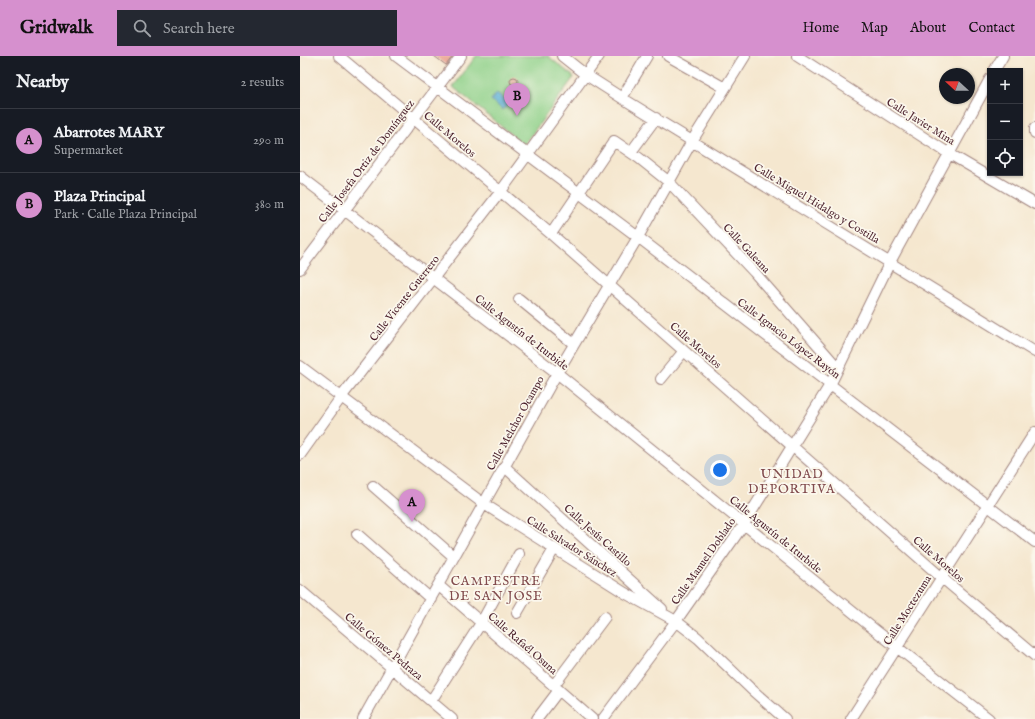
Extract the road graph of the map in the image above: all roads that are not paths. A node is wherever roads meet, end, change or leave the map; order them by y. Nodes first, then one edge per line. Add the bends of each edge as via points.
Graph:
1 (338, 56) edge
2 (396, 56) edge
3 (461, 56) edge
4 (562, 56) edge
5 (599, 56) edge
6 (646, 56) edge
7 (668, 56) edge
8 (745, 56) edge
9 (796, 56) edge
10 (1003, 56) edge
11 (996, 68) edge
12 (586, 75) junction
13 (987, 84) edge
14 (437, 86) junction
15 (725, 88) junction
16 (622, 98) junction
17 (412, 118) junction
18 (656, 118) junction
19 (1035, 128) edge
20 (1035, 133) edge
21 (692, 141) junction
22 (631, 152) junction
23 (948, 153) junction
24 (527, 154) junction
25 (300, 176) edge
26 (669, 182) junction
27 (501, 191) junction
28 (580, 194) junction
29 (1035, 204) edge
30 (344, 210) junction
31 (551, 234) junction
32 (638, 237) junction
33 (890, 262) junction
34 (300, 269) edge
35 (434, 279) junction
36 (609, 286) junction
37 (519, 299) dead end
38 (574, 344) junction
39 (684, 351) junction
40 (1035, 352) edge
41 (300, 366) edge
42 (838, 368) junction
43 (557, 373) junction
44 (662, 379) dead end
45 (830, 384) junction
46 (342, 396) junction
47 (1035, 432) edge
48 (793, 445) junction
49 (300, 455) edge
50 (505, 467) junction
51 (373, 486) dead end
52 (484, 504) junction
53 (986, 506) junction
54 (744, 524) junction
55 (357, 534) dead end
56 (1035, 542) edge
57 (554, 549) junction
58 (520, 554) dead end
59 (454, 557) junction
60 (941, 577) junction
61 (438, 585) junction
62 (300, 590) edge
63 (431, 599) junction
64 (517, 613) dead end
65 (605, 617) dead end
66 (676, 621) junction
67 (481, 623) junction
68 (898, 648) junction
69 (1035, 656) edge
70 (392, 669) junction
71 (557, 687) junction
72 (431, 701) junction
73 (363, 719) edge
74 (452, 719) edge
75 (537, 719) edge
76 (592, 719) edge
77 (603, 719) edge
78 (785, 719) edge
79 (851, 719) edge
80 (989, 719) edge

1 - 17 street, Calle Morelos
2 - 14 street, Calle Ignacio López Rayón
3 - 14 street, Calle Josefa Ortiz de Domínguez
4 - 12 street, Calle Miguel Hidalgo y Costilla
5 - 12 street, Calle Vicente Guerrero
6 - 16 street
7 - 15 street
8 - 15 street, Calle Melchor Ocampo
9 - 23 street, Calle Javier Mina
10 - 11 street
12 - 16 street, Calle Miguel Hidalgo y Costilla
12 - 24 street, Calle Vicente Guerrero
13 - 23 street, Calle Manuel Doblado
14 - 17 street, Calle Josefa Ortiz de Domínguez
14 - 24 street, Calle Ignacio López Rayón
15 - 21 street, Calle Melchor Ocampo
16 - 18 street, Calle Miguel Hidalgo y Costilla
17 - 27 street, Calle Morelos
17 - 30 street, Calle Josefa Ortiz de Domínguez
18 - 21 street, Calle Miguel Hidalgo y Costilla
18 - 22 street
19 - 20 street
21 - 26 street, Calle Melchor Ocampo
21 - 33 street, Calle Miguel Hidalgo y Costilla
22 - 26 street, Calle Galeana
22 - 28 street, Calle Galeana via 614,141
23 - 29 street, Calle Javier Mina
23 - 33 street, Calle Manuel Doblado
24 - 27 street, Calle Vicente Guerrero
24 - 28 street, Calle Ignacio López Rayón
25 - 30 street, Calle Agustín de Iturbide
26 - 32 street, Calle Melchor Ocampo
26 - 42 street, Calle Galeana via 754,272
27 - 31 street, Calle Morelos
27 - 35 street, Calle Vicente Guerrero
28 - 31 street
28 - 32 street, Calle Ignacio López Rayón
30 - 34 street, Calle Josefa Ortiz de Domínguez
30 - 35 street, Calle Agustín de Iturbide
31 - 36 street, Calle Morelos
32 - 36 street, Calle Melchor Ocampo
32 - 45 street, Calle Ignacio López Rayón
33 - 40 street, Calle Miguel Hidalgo y Costilla
33 - 42 street, Calle Manuel Doblado
35 - 43 street, Calle Agustín de Iturbide
35 - 46 street, Calle Vicente Guerrero
36 - 38 street, Calle Melchor Ocampo
36 - 39 street, Calle Morelos
37 - 38 street
38 - 43 street, Calle Melchor Ocampo
39 - 44 street
39 - 48 street, Calle Morelos
41 - 46 street, Calle Salvador Sánchez
42 - 45 street, Calle Manuel Doblado
43 - 50 street, Calle Melchor Ocampo
43 - 54 street, Calle Agustín de Iturbide
45 - 48 street, Calle Manuel Doblado
45 - 53 street, Calle Ignacio López Rayón
46 - 49 street, Calle Vicente Guerrero
46 - 52 street, Calle Salvador Sánchez
47 - 53 street, Calle Moctezuma
48 - 54 street, Calle Manuel Doblado
48 - 60 street, Calle Morelos
50 - 52 street, Calle Melchor Ocampo
50 - 66 street, Calle Jesús Castillo
51 - 59 street
52 - 57 street, Calle Salvador Sánchez
52 - 59 street, Calle Melchor Ocampo
53 - 56 street, Calle Ignacio López Rayón
53 - 60 street, Calle Moctezuma
54 - 66 street, Calle Manuel Doblado
54 - 68 street, Calle Agustín de Iturbide
55 - 63 street
57 - 64 street
57 - 66 street, Calle Salvador Sánchez
58 - 67 street
59 - 61 street, Calle Melchor Ocampo
60 - 68 street, Calle Moctezuma
60 - 69 street, Calle Morelos
61 - 63 street, Calle Melchor Ocampo
61 - 67 street, Calle Rafaél Osuna
62 - 70 street, Calle Gómez Pedraza
63 - 70 street, Calle Melchor Ocampo
65 - 71 street
66 - 77 street, Calle Manuel Doblado
66 - 78 street, Calle Salvador Sánchez via 698,638
67 - 71 street, Calle Rafaél Osuna
67 - 72 street
68 - 79 street, Calle Moctezuma
68 - 80 street, Calle Agustín de Iturbide
70 - 72 street, Calle Gómez Pedraza
70 - 73 street, Calle Melchor Ocampo
71 - 75 street
71 - 76 street, Calle Rafaél Osuna
72 - 74 street, Calle Gómez Pedraza

